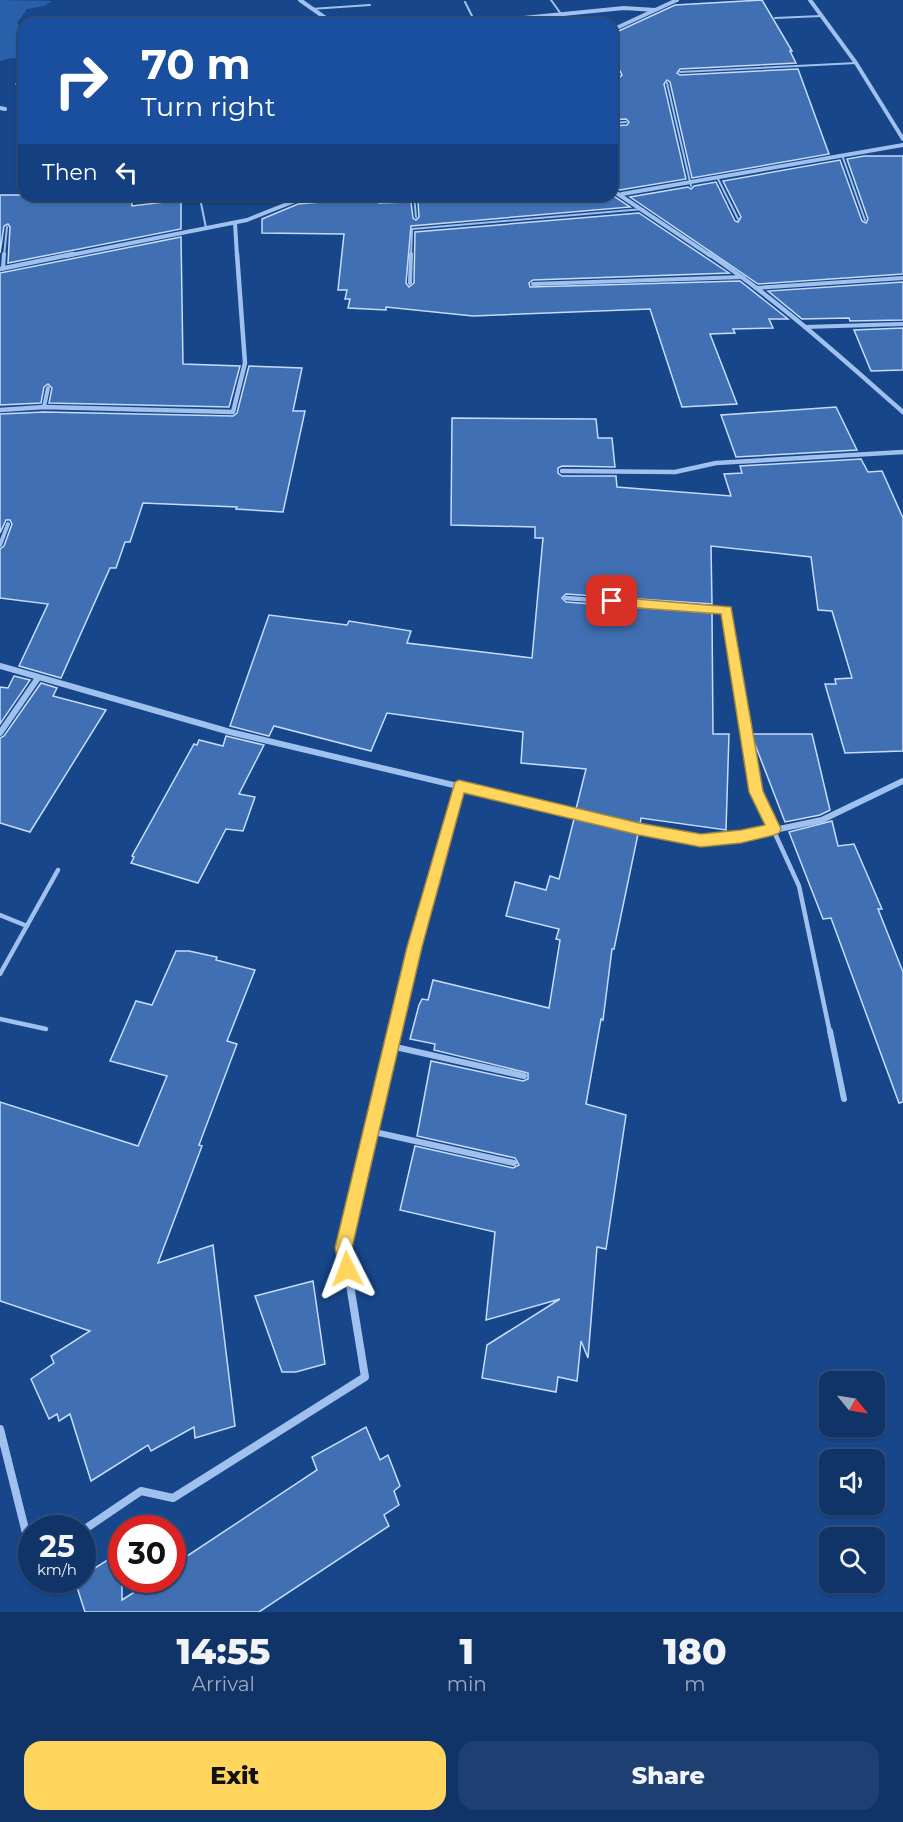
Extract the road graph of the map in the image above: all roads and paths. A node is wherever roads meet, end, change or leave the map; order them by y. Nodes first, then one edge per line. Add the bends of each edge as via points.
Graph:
1 (300, 0) edge
2 (551, 0) edge
3 (676, 0) edge
4 (810, 0) edge
5 (465, 2) dead end
6 (370, 5) dead end
7 (311, 9) junction
8 (656, 10) junction
9 (561, 14) junction
10 (821, 16) junction
11 (325, 18) edge
12 (473, 18) edge
13 (518, 18) edge
14 (775, 18) dead end
15 (618, 27) edge
16 (856, 63) junction
17 (680, 72) dead end
18 (667, 83) dead end
19 (626, 122) dead end
20 (618, 123) edge
21 (903, 139) edge
22 (903, 145) edge
23 (842, 156) junction
24 (718, 179) junction
25 (691, 186) junction
26 (618, 193) edge
27 (621, 194) junction
28 (201, 201) edge
29 (295, 201) edge
30 (415, 201) edge
31 (643, 209) junction
32 (416, 217) dead end
33 (738, 219) dead end
34 (866, 220) dead end
35 (235, 223) junction
36 (7, 227) dead end
37 (206, 228) junction
38 (2, 268) edge
39 (743, 277) junction
40 (903, 278) edge
41 (410, 283) dead end
42 (533, 284) dead end
43 (756, 288) junction
44 (903, 324) edge
45 (805, 327) junction
46 (48, 388) dead end
47 (44, 407) junction
48 (0, 410) edge
49 (903, 412) edge
50 (903, 452) edge
51 (562, 471) dead end
52 (8, 524) dead end
53 (0, 545) edge
54 (566, 598) dead end
55 (0, 666) edge
56 (39, 678) junction
57 (0, 733) edge
58 (903, 781) edge
59 (459, 786) junction
60 (774, 829) junction
61 (58, 870) dead end
62 (0, 915) edge
63 (27, 926) junction
64 (0, 974) edge
65 (0, 1019) edge
66 (46, 1029) dead end
67 (391, 1046) junction
68 (524, 1076) dead end
69 (844, 1099) dead end
70 (370, 1131) junction
71 (514, 1163) dead end
72 (0, 1428) edge
73 (22, 1515) edge
74 (96, 1521) edge

1 - 7 street
2 - 9 lane
3 - 8 street
4 - 10 street
5 - 12 lane
6 - 7 lane
7 - 11 street
8 - 9 street via 624,8
8 - 15 street
9 - 13 street
10 - 14 lane
10 - 16 street
16 - 17 lane
16 - 21 street
18 - 25 lane
19 - 20 lane
22 - 23 street
23 - 24 street
23 - 34 lane
24 - 25 street
24 - 33 lane
25 - 27 street
26 - 27 street
27 - 31 street
28 - 37 lane
29 - 35 street
30 - 32 lane
31 - 39 street
31 - 41 lane via 412,229
35 - 37 street
35 - 47 street via 245,363 233,412
36 - 38 lane
37 - 38 street
39 - 42 lane
39 - 43 street
40 - 43 lane
43 - 45 street
44 - 45 lane
45 - 49 street
46 - 47 lane
47 - 48 street
50 - 51 street via 716,464 675,472
52 - 53 lane
54 - 60 lane via 727,610 756,792
55 - 56 street
56 - 57 street
56 - 59 street via 230,732
58 - 60 street via 822,820
59 - 60 street via 701,841
59 - 67 street
60 - 69 lane via 799,886
61 - 63 lane
62 - 63 lane
63 - 64 lane
65 - 66 lane
67 - 68 lane
67 - 70 street
70 - 71 lane
70 - 74 street via 344,1248 365,1377 173,1498 141,1491
72 - 73 street

